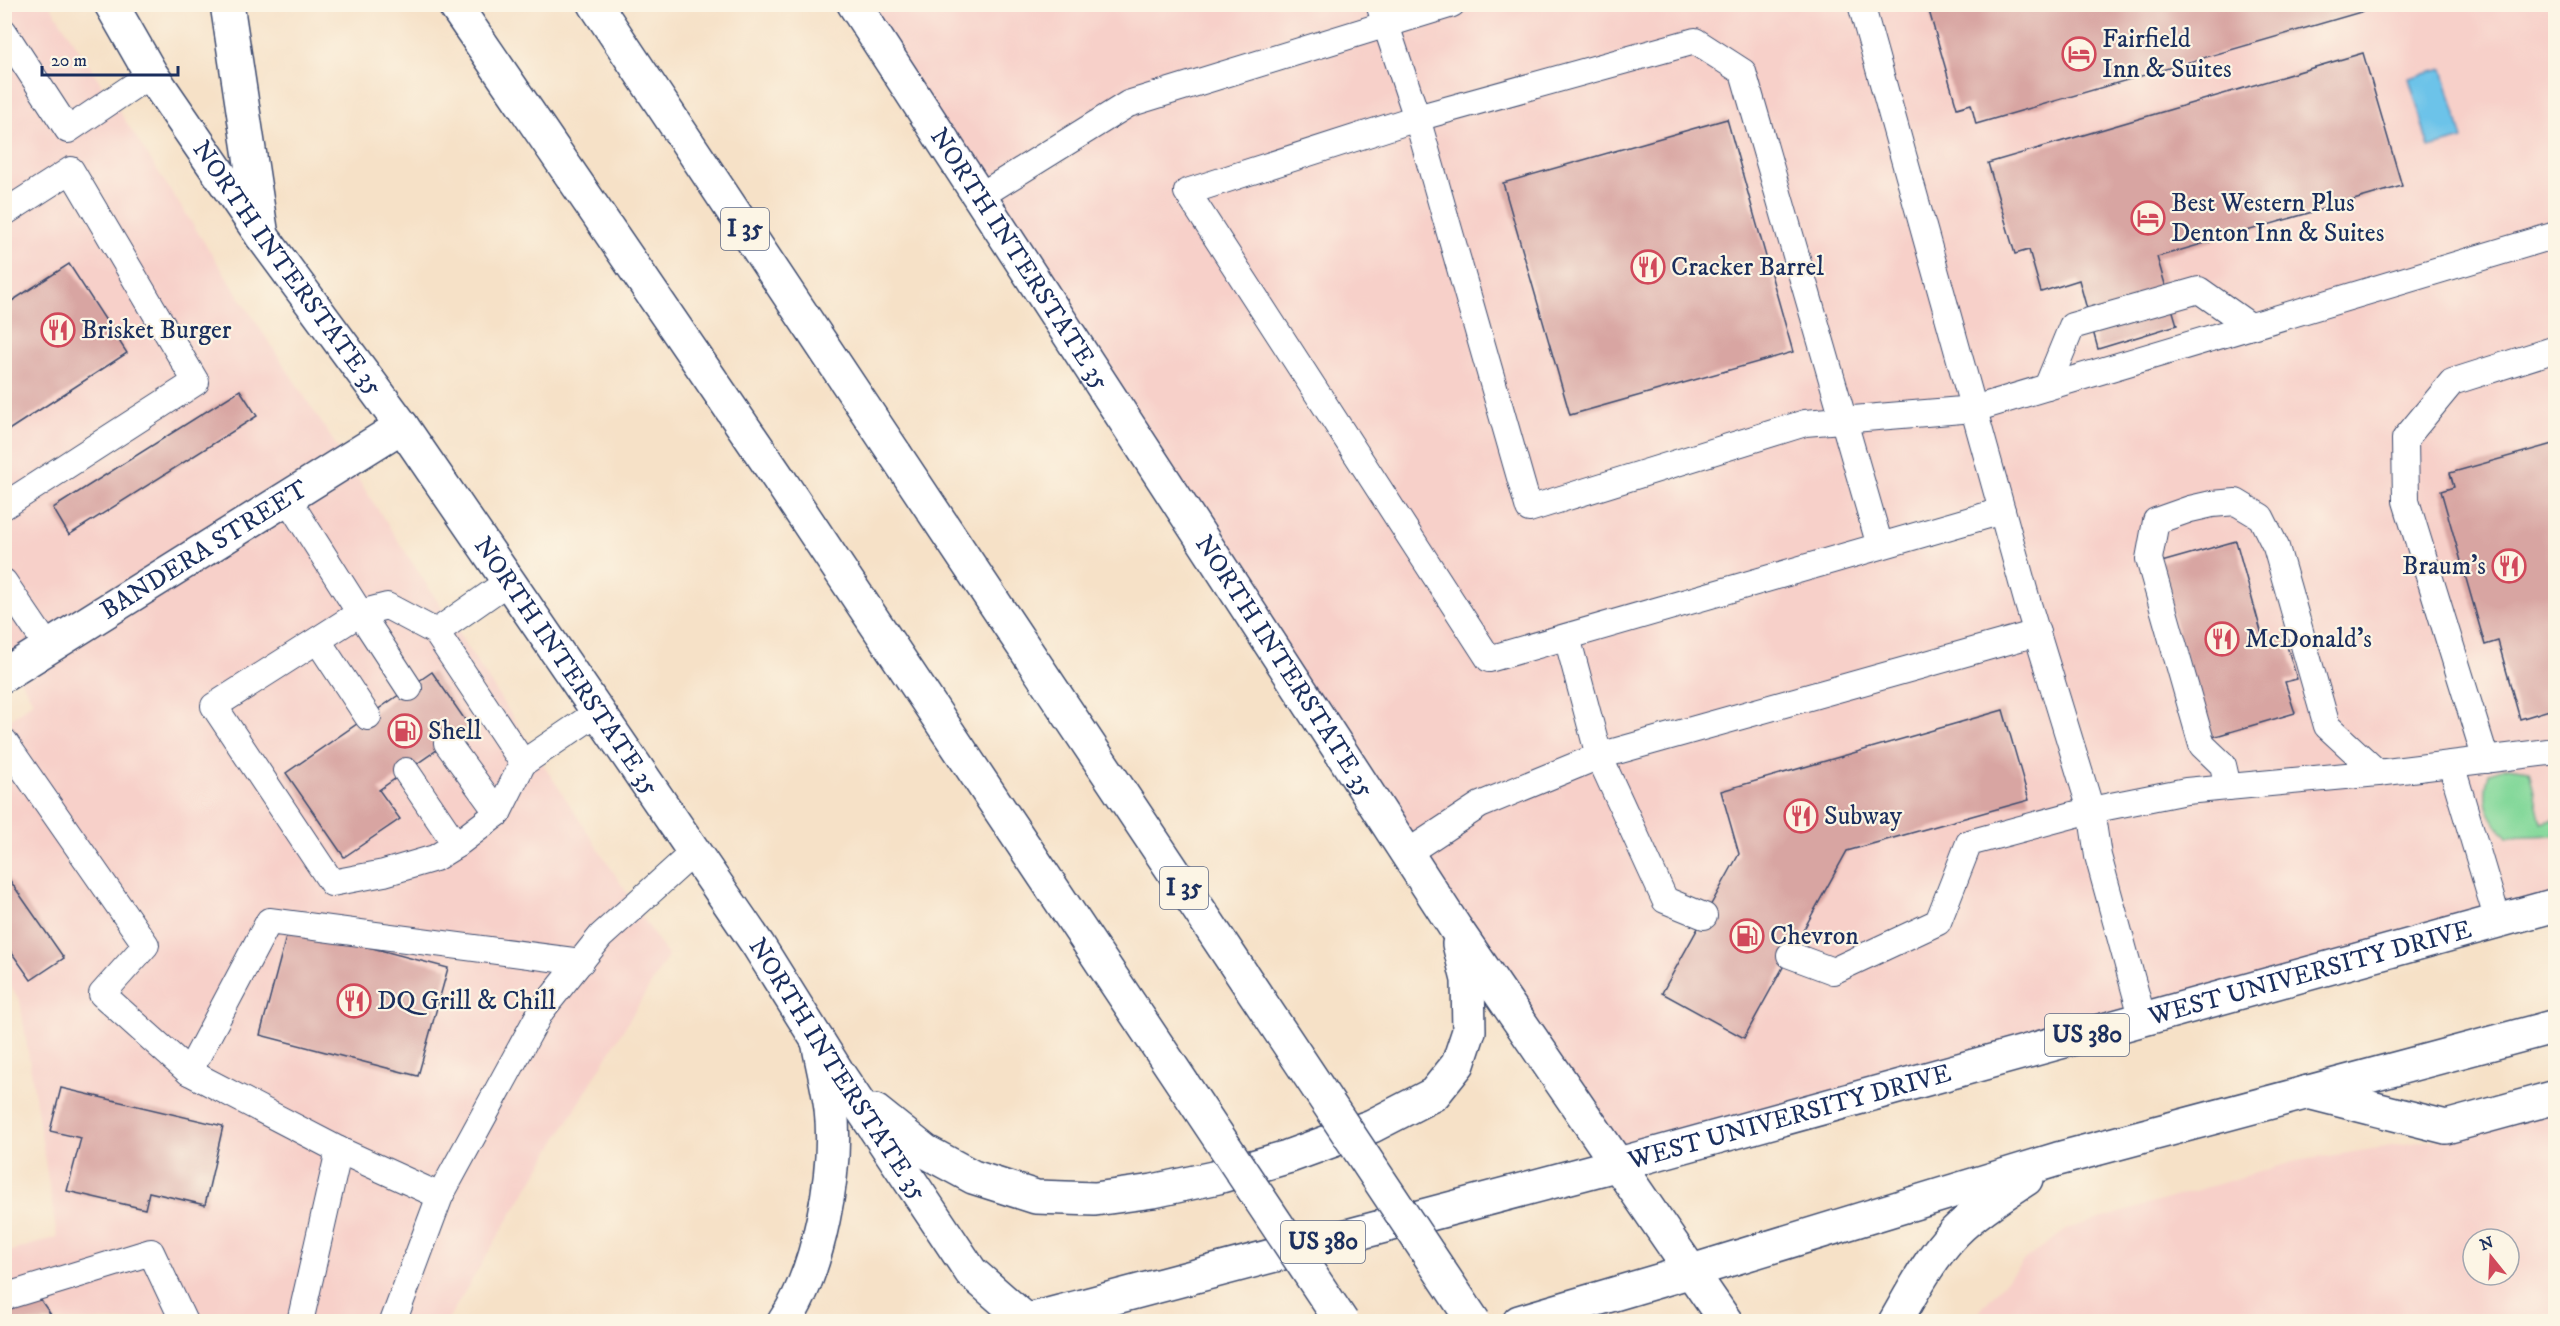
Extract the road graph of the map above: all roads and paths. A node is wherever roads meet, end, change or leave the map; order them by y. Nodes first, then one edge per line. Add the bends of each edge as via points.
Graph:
1 (111, 4) edge
2 (226, 4) edge
3 (454, 4) edge
4 (595, 4) edge
5 (854, 4) edge
6 (1452, 4) edge
7 (1861, 4) edge
8 (1382, 15) edge
9 (4, 32) edge
10 (151, 74) junction
11 (1417, 118) junction
12 (68, 130) junction
13 (71, 170) junction
14 (980, 196) junction
15 (4, 213) edge
16 (2556, 235) edge
17 (262, 236) junction
18 (2250, 326) junction
19 (2556, 349) edge
20 (2047, 387) junction
21 (1974, 409) junction
22 (1842, 420) junction
23 (402, 426) junction
24 (286, 498) junction
25 (4, 506) edge
26 (2002, 511) junction
27 (1880, 546) junction
28 (508, 581) junction
29 (4, 582) edge
30 (360, 613) junction
31 (436, 632) junction
32 (2037, 633) junction
33 (1566, 637) junction
34 (318, 641) junction
35 (48, 647) junction
36 (4, 675) edge
37 (409, 688) dead end
38 (598, 712) junction
39 (368, 717) dead end
40 (4, 741) edge
41 (447, 743) dead end
42 (2556, 751) edge
43 (1599, 756) junction
44 (2486, 760) junction
45 (523, 762) junction
46 (2451, 764) junction
47 (406, 771) dead end
48 (2378, 773) junction
49 (2228, 787) junction
50 (2091, 810) junction
51 (498, 813) junction
52 (456, 845) junction
53 (694, 852) junction
54 (1407, 853) junction
55 (2556, 905) edge
56 (1704, 916) dead end
57 (2498, 921) junction
58 (1456, 929) junction
59 (1790, 955) dead end
60 (581, 962) junction
61 (2143, 1020) junction
62 (2556, 1026) edge
63 (818, 1041) junction
64 (189, 1072) junction
65 (838, 1073) junction
66 (2308, 1092) junction
67 (2556, 1097) edge
68 (339, 1150) junction
69 (2058, 1159) junction
70 (1619, 1164) junction
71 (440, 1196) junction
72 (1692, 1270) junction
73 (4, 1297) edge
74 (1025, 1321) edge
75 (184, 1322) edge
76 (300, 1322) edge
77 (393, 1322) edge
78 (784, 1322) edge
79 (1342, 1322) edge
80 (1474, 1322) edge
81 (1519, 1322) edge
82 (1726, 1322) edge
83 (1895, 1322) edge

1 - 10 main road, NORTH INTERSTATE 35
2 - 17 main road
3 - 79 main road, bridge via 781,482
4 - 80 main road, I 35, bridge
5 - 14 main road, NORTH INTERSTATE 35
6 - 8 lane
7 - 21 lane
8 - 11 lane
8 - 14 lane via 1128,104
9 - 12 lane
10 - 12 lane
10 - 17 main road, NORTH INTERSTATE 35
11 - 22 lane via 1695,41 1743,72
11 - 22 lane via 1529,509 1805,423
11 - 33 lane via 1187,192 1489,659
12 - 13 lane
13 - 15 lane
13 - 25 lane via 196,382
14 - 54 main road, NORTH INTERSTATE 35
16 - 18 lane
17 - 23 main road, NORTH INTERSTATE 35
18 - 20 lane
18 - 20 lane via 2199,290 2072,326
19 - 44 lane via 2452,382 2405,439 2406,501
20 - 21 lane
21 - 22 lane
21 - 26 lane
22 - 27 lane
23 - 24 main road, BANDERA STREET
23 - 28 main road, NORTH INTERSTATE 35
24 - 30 lane
24 - 35 main road, BANDERA STREET
26 - 27 lane
26 - 32 lane
27 - 33 lane
28 - 31 lane
28 - 38 main road, NORTH INTERSTATE 35
29 - 35 lane
30 - 31 lane via 387,606
30 - 34 lane
30 - 37 lane
31 - 45 lane
32 - 43 lane
32 - 50 lane
33 - 43 lane
34 - 39 lane
34 - 52 lane via 214,706 332,883 435,858
35 - 36 main road, BANDERA STREET
38 - 45 lane
38 - 53 main road, NORTH INTERSTATE 35
40 - 64 lane via 146,945 102,994
41 - 51 lane
42 - 44 lane
43 - 54 lane via 1480,805
43 - 56 lane via 1665,900
44 - 46 lane
45 - 51 lane
46 - 48 lane
46 - 57 lane
47 - 52 lane
48 - 49 lane
48 - 49 lane via 2327,726 2276,547 2261,517 2236,502 2212,504 2156,521 2149,559 2202,745 2223,765
49 - 50 lane via 2186,791
50 - 59 lane via 1969,843 1938,922 1833,971
50 - 61 lane via 2098,856
51 - 52 lane
53 - 60 lane via 601,936
53 - 63 main road, NORTH INTERSTATE 35
54 - 58 main road, NORTH INTERSTATE 35
55 - 57 main road, WEST UNIVERSITY DRIVE / US 380
57 - 61 main road, WEST UNIVERSITY DRIVE / US 380
58 - 65 main road via 1468,980 1469,1031 1458,1064 1434,1094 1372,1126 1218,1177 1095,1199 1036,1197 973,1177 925,1151 877,1113
58 - 70 main road, NORTH INTERSTATE 35
60 - 64 lane via 269,921
60 - 71 lane via 541,1011
61 - 70 main road, WEST UNIVERSITY DRIVE / US 380
62 - 66 main road
63 - 65 main road, NORTH INTERSTATE 35
63 - 78 main road via 831,1111 831,1179 816,1251
64 - 68 lane
65 - 74 main road, NORTH INTERSTATE 35 via 971,1272
66 - 67 main road via 2446,1127
66 - 69 main road
68 - 71 lane
68 - 76 lane
69 - 72 main road
69 - 83 main road via 2000,1196 1955,1232 1922,1275
70 - 72 main road, NORTH INTERSTATE 35
70 - 74 main road, WEST UNIVERSITY DRIVE / US 380
71 - 77 lane
72 - 81 main road
72 - 82 main road, NORTH INTERSTATE 35
73 - 75 lane via 151,1252

